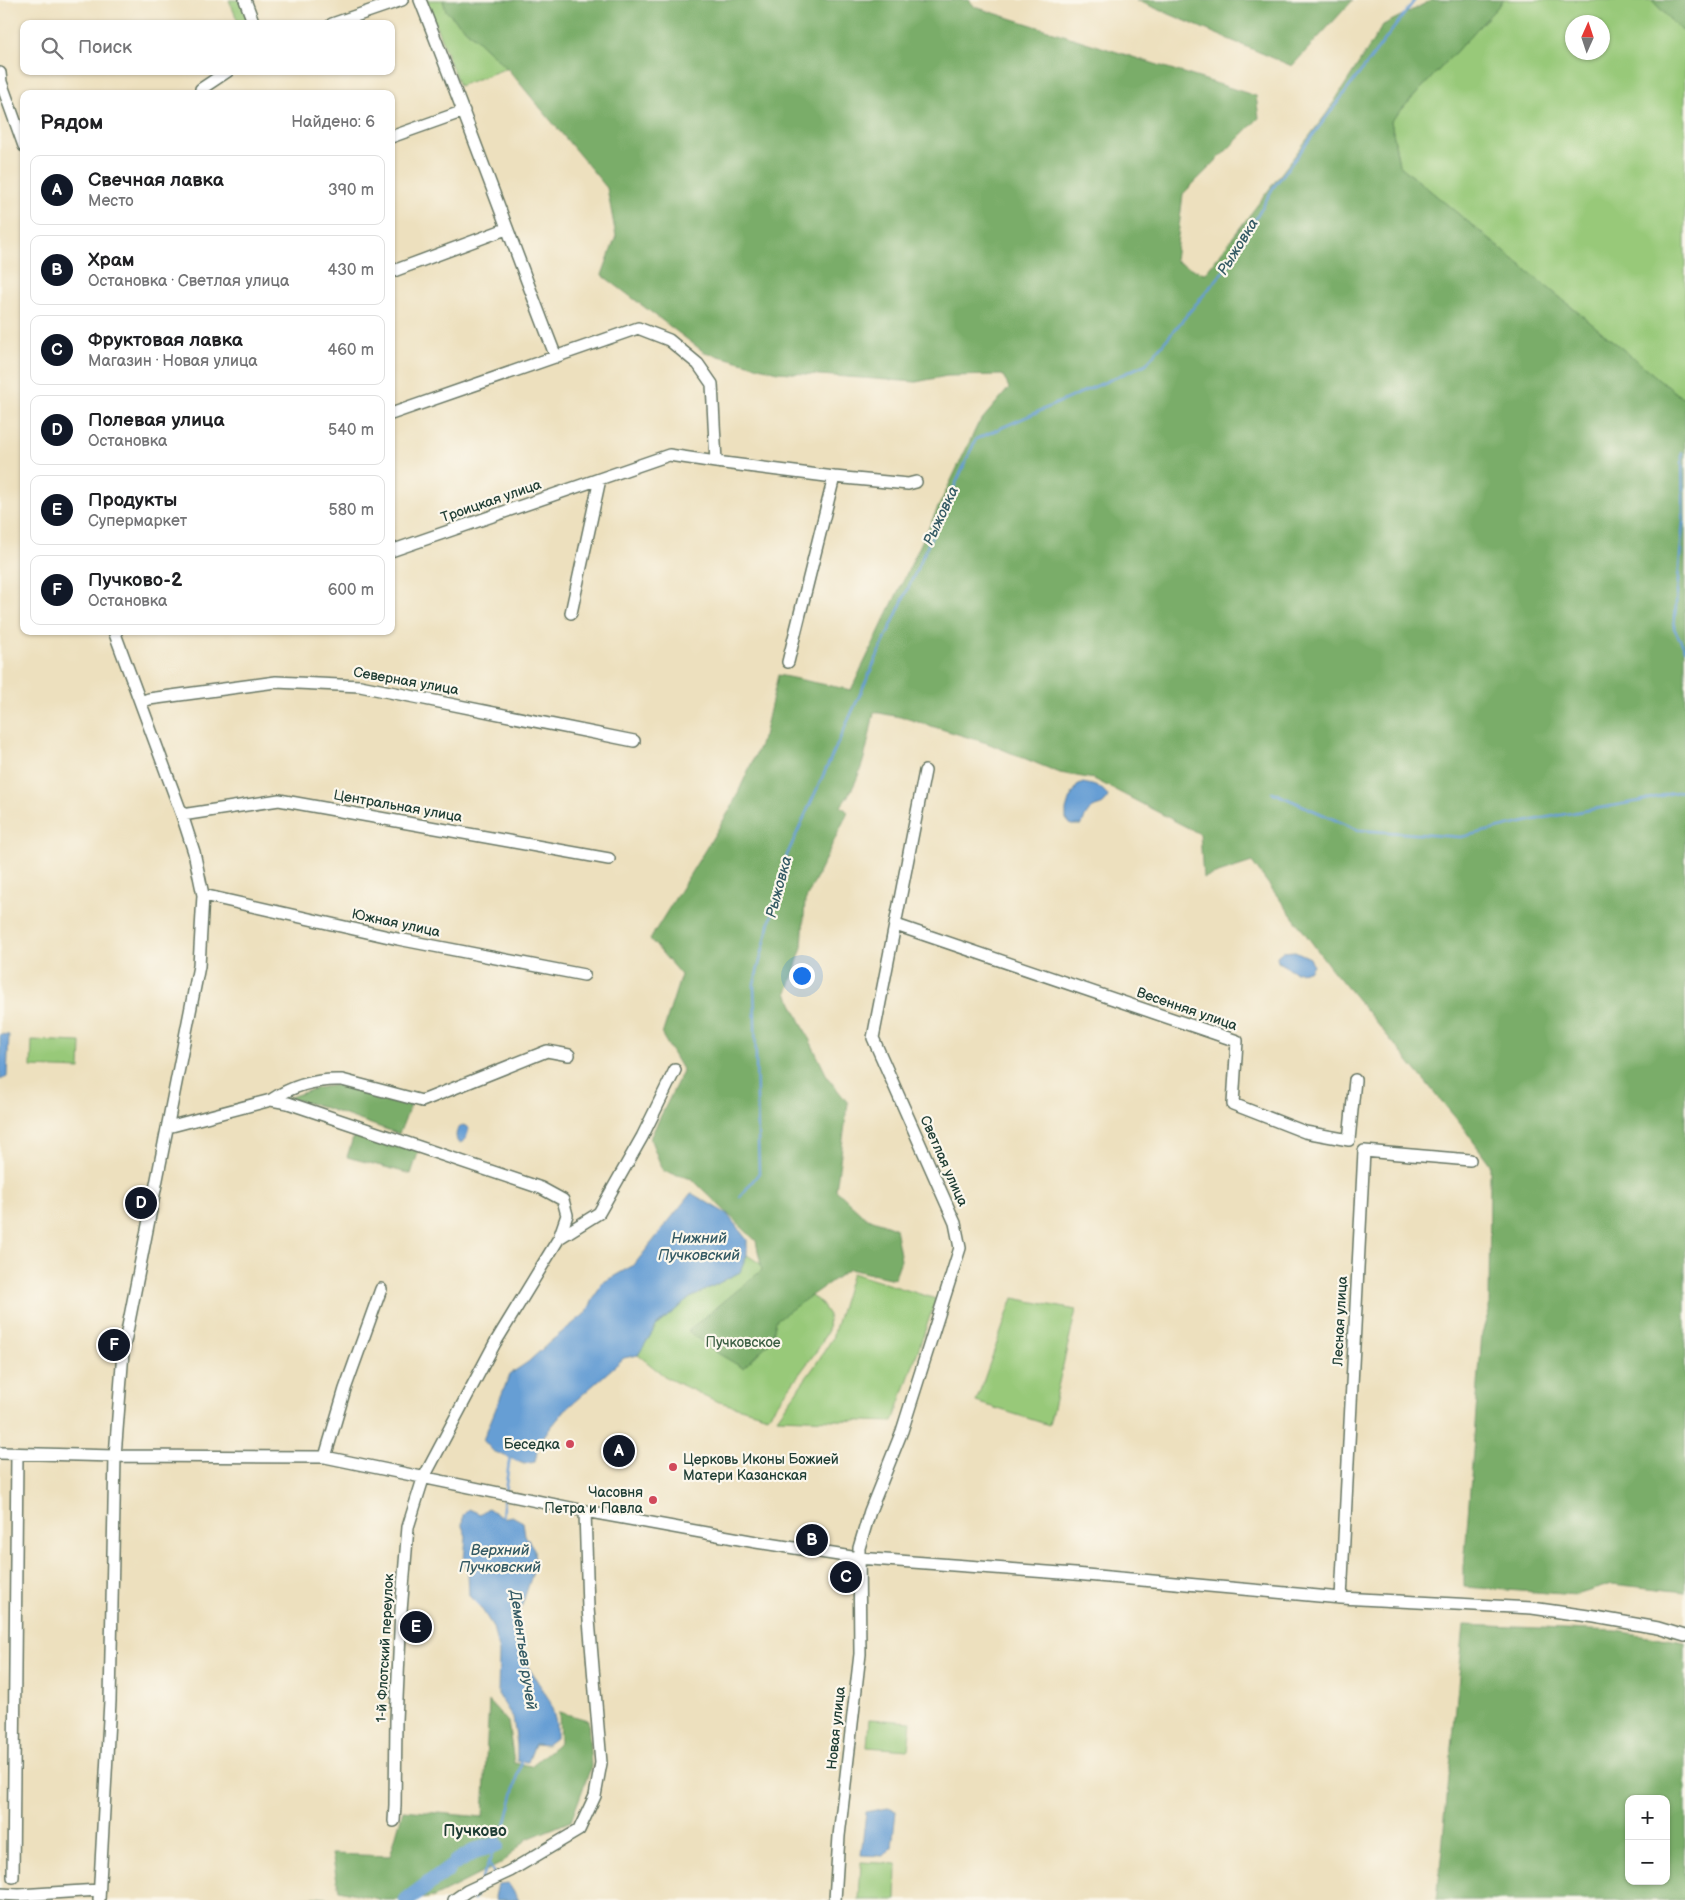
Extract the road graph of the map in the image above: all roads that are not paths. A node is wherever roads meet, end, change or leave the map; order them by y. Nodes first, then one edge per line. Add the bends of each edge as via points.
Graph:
1 (245, 0) edge
2 (402, 0) edge
3 (420, 0) edge
4 (252, 20) edge
5 (344, 20) edge
6 (0, 73) edge
7 (222, 75) edge
8 (201, 90) edge
9 (464, 110) junction
10 (20, 135) edge
11 (395, 136) edge
12 (506, 229) junction
13 (395, 271) edge
14 (556, 357) junction
15 (395, 413) edge
16 (716, 462) junction
17 (834, 477) junction
18 (600, 479) junction
19 (916, 482) dead end
20 (395, 550) edge
21 (571, 613) dead end
22 (116, 635) edge
23 (788, 662) dead end
24 (141, 702) junction
25 (634, 741) dead end
26 (925, 772) dead end
27 (182, 815) junction
28 (609, 859) dead end
29 (203, 895) junction
30 (896, 925) junction
31 (584, 975) dead end
32 (569, 1055) dead end
33 (675, 1070) dead end
34 (1355, 1080) dead end
35 (271, 1100) junction
36 (168, 1127) junction
37 (1470, 1160) dead end
38 (560, 1238) junction
39 (381, 1289) dead end
40 (0, 1453) edge
41 (16, 1454) junction
42 (115, 1456) junction
43 (325, 1457) junction
44 (423, 1478) junction
45 (585, 1512) junction
46 (858, 1558) junction
47 (1341, 1598) junction
48 (1685, 1636) edge
49 (394, 1821) dead end
50 (13, 1877) dead end
51 (0, 1894) edge
52 (99, 1895) edge
53 (454, 1900) edge
54 (835, 1900) edge

1 - 4 street
2 - 5 street
3 - 9 street
6 - 10 street
7 - 8 street
9 - 11 street
9 - 12 street
12 - 13 street
12 - 14 street
14 - 15 street
14 - 16 street via 638,328 669,340 698,364 712,384
16 - 17 street, Троицкая улица
16 - 18 street, Троицкая улица via 669,455
17 - 19 street, Троицкая улица
17 - 23 street
18 - 20 street, Троицкая улица
18 - 21 street
22 - 24 street
24 - 25 street, Северная улица via 276,682 360,686
24 - 27 street
26 - 30 street, Светлая улица
27 - 28 street, Центральная улица via 278,800
27 - 29 street
29 - 31 street, Южная улица via 398,939
29 - 36 street via 199,966
30 - 34 street, Весенняя улица via 1238,1041 1233,1104 1305,1132 1349,1140
30 - 46 street, Светлая улица via 873,1038 955,1223 960,1248 902,1431 870,1511
32 - 35 street via 547,1051 422,1101 342,1080 294,1086
33 - 38 street via 642,1137 599,1212
35 - 36 street
35 - 38 street via 320,1113 541,1188 563,1200 567,1215
36 - 42 street via 123,1352
37 - 47 street, Лесная улица via 1364,1151
38 - 44 street, 1-й Флотский переулок via 495,1343
39 - 43 street via 345,1389
40 - 41 street
41 - 42 street
41 - 50 street
42 - 43 street
42 - 52 street via 110,1700
43 - 44 street
44 - 45 street
44 - 49 street, 1-й Флотский переулок via 408,1527 400,1611
45 - 46 street
45 - 53 street via 588,1608 601,1763 595,1796 579,1830
46 - 47 street
46 - 54 street, Новая улица via 860,1654
47 - 48 street via 1532,1608 1658,1628
51 - 52 street

